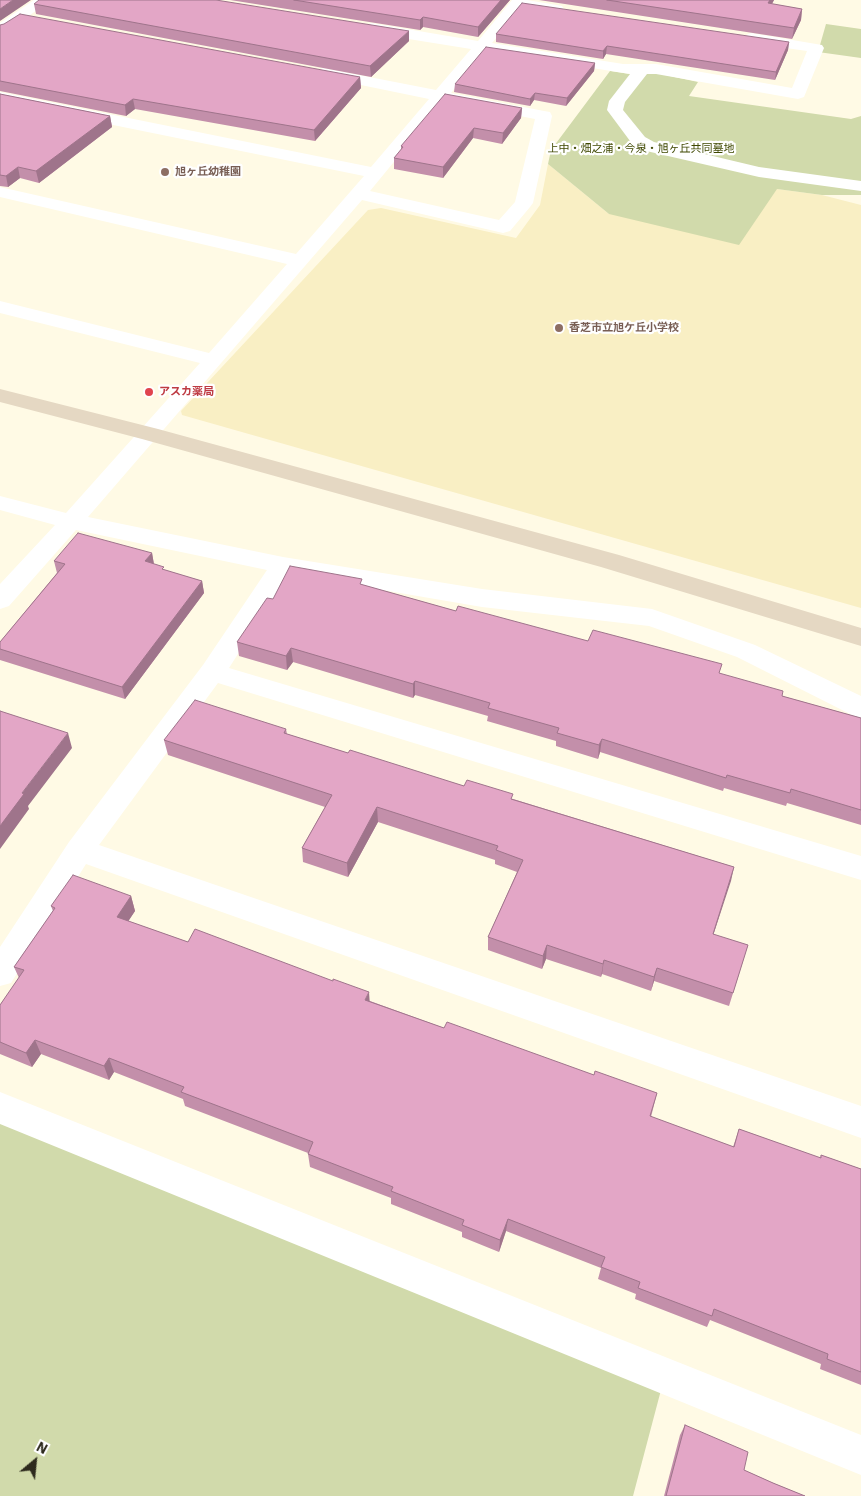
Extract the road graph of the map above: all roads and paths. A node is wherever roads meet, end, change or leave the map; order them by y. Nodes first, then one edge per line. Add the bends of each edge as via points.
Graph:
1 (44, 0) edge
2 (518, 2) edge
3 (575, 12) edge
4 (19, 17) junction
5 (39, 21) edge
6 (356, 26) edge
7 (0, 30) edge
8 (738, 37) edge
9 (483, 46) junction
10 (642, 69) junction
11 (308, 71) edge
12 (440, 96) junction
13 (0, 97) edge
14 (375, 172) junction
15 (861, 186) edge
16 (0, 192) edge
17 (358, 194) junction
18 (300, 261) junction
19 (0, 307) edge
20 (214, 360) junction
21 (0, 396) edge
22 (150, 434) junction
23 (0, 503) edge
24 (69, 521) junction
25 (283, 565) junction
26 (0, 600) edge
27 (861, 637) edge
28 (212, 672) junction
29 (861, 708) edge
30 (79, 850) junction
31 (861, 868) edge
32 (0, 972) edge
33 (0, 1108) edge
34 (861, 1122) edge
35 (861, 1455) edge

1 - 4 street
2 - 3 street
2 - 9 street
4 - 5 street
4 - 7 street
6 - 9 street
8 - 10 street via 816,48 798,94
9 - 10 street via 623,69
9 - 12 street
10 - 15 street via 617,101 615,110 639,141 648,146 758,172
11 - 12 street
12 - 14 street
12 - 17 street via 544,116 524,203 503,227
13 - 14 street
14 - 17 street
16 - 18 street
17 - 18 street
18 - 20 street
19 - 20 street
20 - 22 street
21 - 22 street
22 - 24 street
22 - 27 street via 610,561
23 - 24 street
24 - 25 street
24 - 26 street
25 - 28 street
25 - 29 street via 482,598 652,618 746,651
28 - 30 street
28 - 31 street
30 - 32 street
30 - 34 street
33 - 35 street

